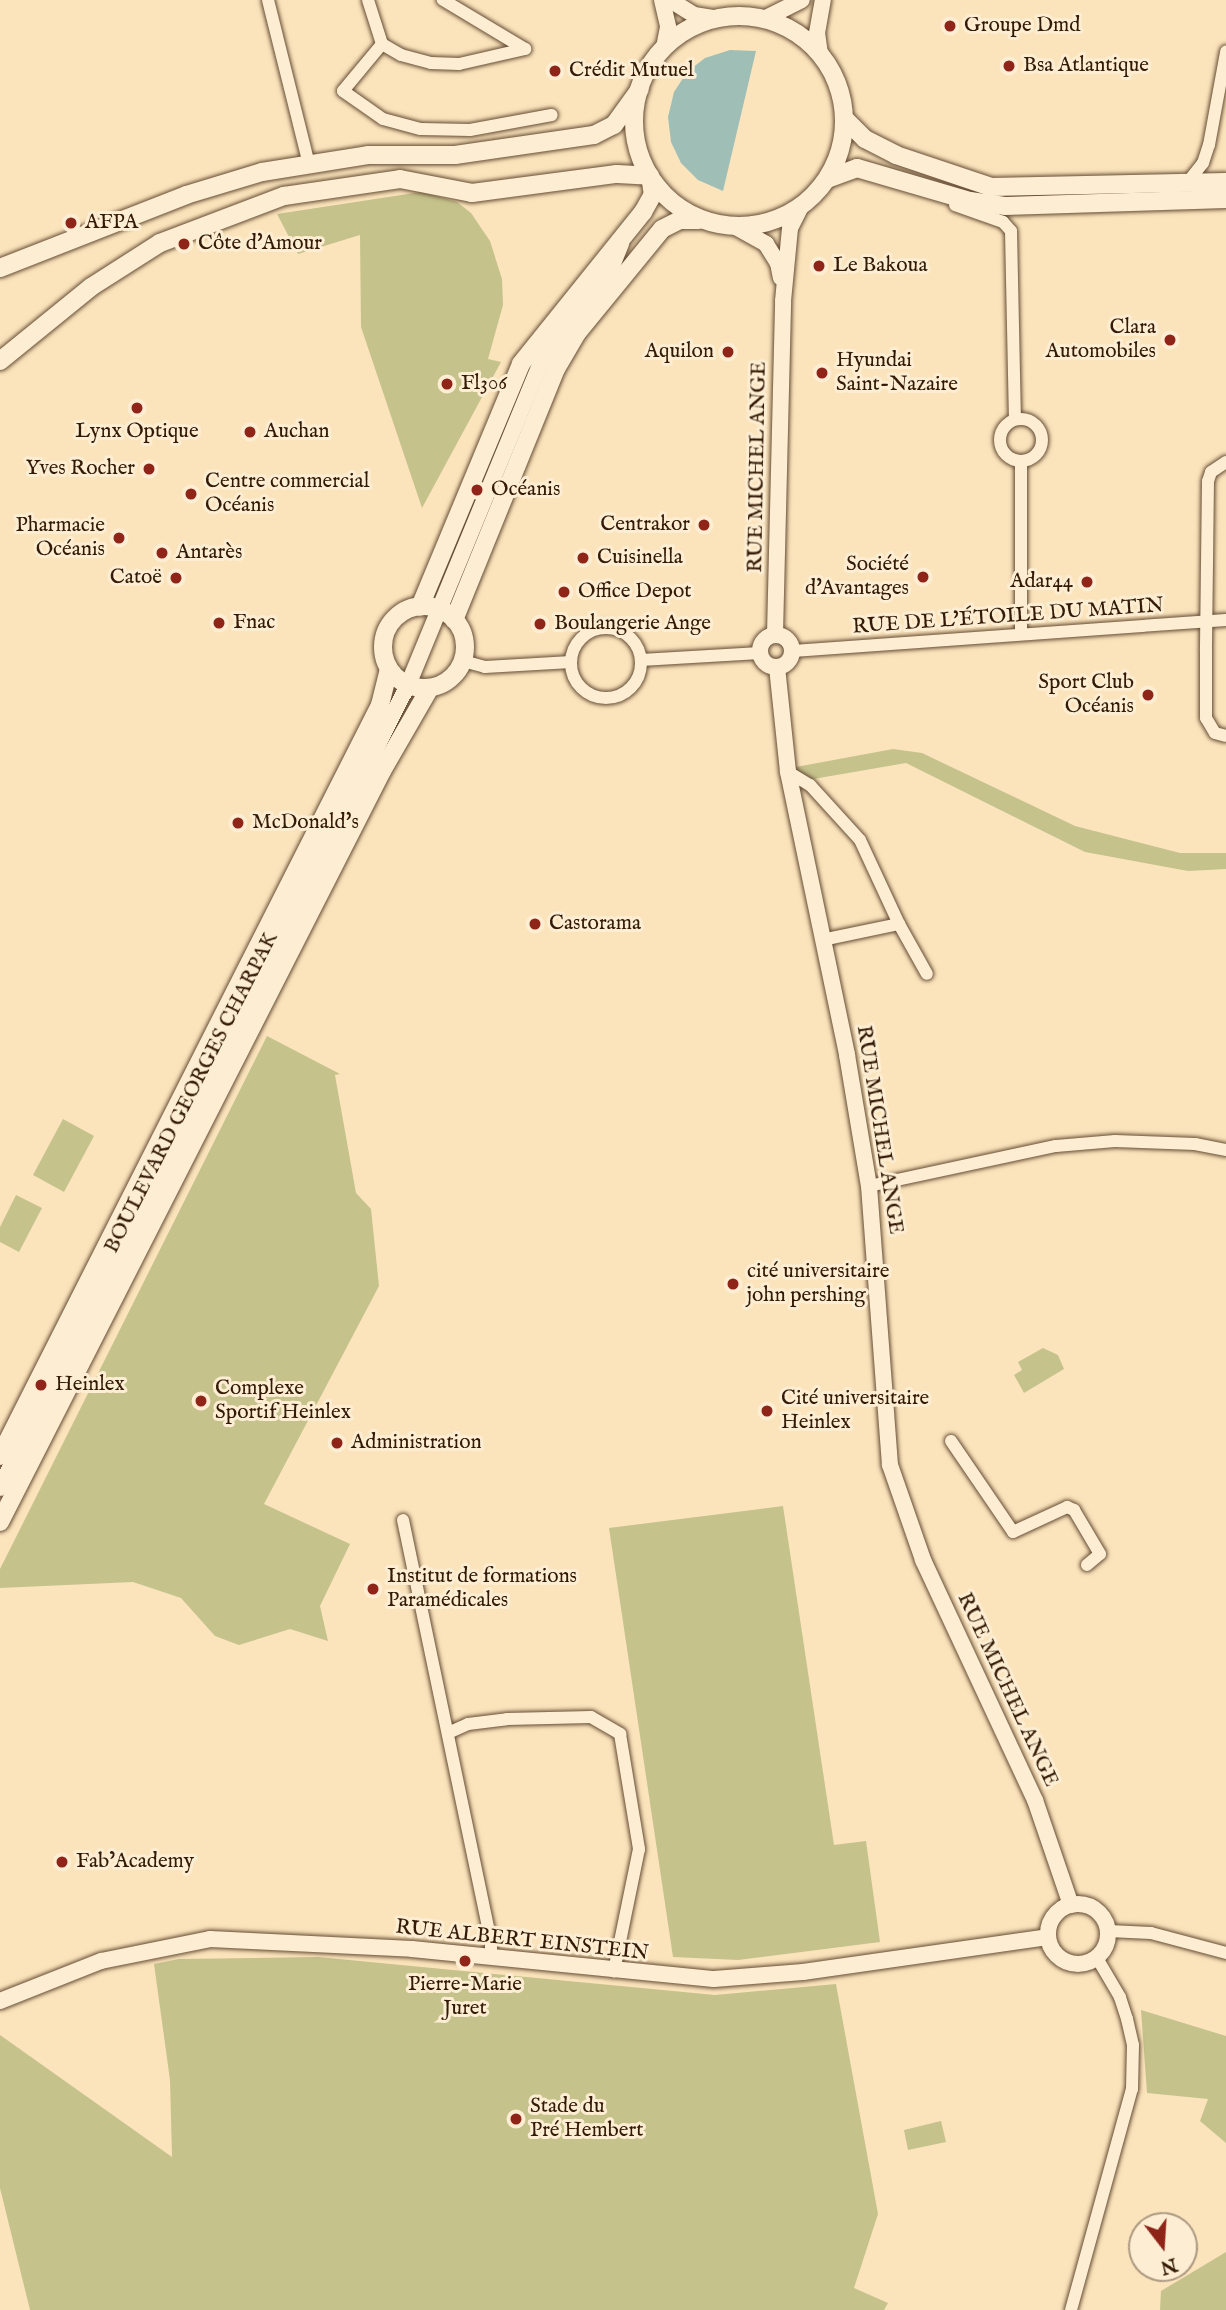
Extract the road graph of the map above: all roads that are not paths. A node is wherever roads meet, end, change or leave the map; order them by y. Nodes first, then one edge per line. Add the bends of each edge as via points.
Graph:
1 (268, 0) edge
2 (368, 0) edge
3 (443, 0) edge
4 (662, 0) edge
5 (670, 0) edge
6 (802, 0) edge
7 (823, 0) edge
8 (718, 19) junction
9 (764, 19) junction
10 (382, 44) junction
11 (664, 48) junction
12 (1226, 52) edge
13 (820, 54) junction
14 (639, 89) junction
15 (552, 115) dead end
16 (845, 118) junction
17 (309, 164) junction
18 (650, 176) junction
19 (827, 179) junction
20 (1188, 182) junction
21 (1226, 182) edge
22 (934, 192) junction
23 (1226, 202) edge
24 (801, 206) junction
25 (706, 221) junction
26 (734, 226) junction
27 (622, 241) junction
28 (635, 261) junction
29 (0, 268) edge
30 (607, 276) junction
31 (783, 301) junction
32 (0, 361) edge
33 (1015, 419) junction
34 (1021, 461) junction
35 (1226, 462) edge
36 (420, 607) junction
37 (447, 615) junction
38 (1226, 620) edge
39 (1207, 623) junction
40 (775, 634) junction
41 (1021, 634) junction
42 (793, 651) junction
43 (760, 653) junction
44 (641, 660) junction
45 (463, 661) junction
46 (571, 662) junction
47 (777, 667) junction
48 (390, 669) junction
49 (408, 685) junction
50 (430, 688) junction
51 (1226, 736) edge
52 (788, 772) junction
53 (899, 924) junction
54 (822, 940) junction
55 (927, 974) dead end
56 (1226, 1150) edge
57 (869, 1186) junction
58 (951, 1441) dead end
59 (0, 1456) edge
60 (0, 1488) edge
61 (403, 1520) dead end
62 (0, 1522) edge
63 (1087, 1565) dead end
64 (448, 1732) junction
65 (1072, 1905) junction
66 (1109, 1931) junction
67 (1048, 1937) junction
68 (1226, 1953) edge
69 (491, 1958) junction
70 (1097, 1958) junction
71 (614, 1971) junction
72 (0, 2001) edge
73 (1072, 2310) edge

1 - 17 street
2 - 10 street
3 - 10 street via 525,49 484,60 431,63
4 - 11 street via 668,27
5 - 8 street via 694,15
6 - 9 street
7 - 13 street via 817,33
8 - 9 main road
8 - 11 main road via 685,32
9 - 13 main road via 790,29
10 - 15 street via 343,91 383,119 421,128 470,130
11 - 14 main road
12 - 20 street via 1209,145 1203,163
13 - 16 main road via 837,83
14 - 17 main road via 614,125 583,138 455,155 379,154
14 - 18 main road via 635,133
16 - 19 main road via 839,154
16 - 20 main road via 865,139 896,155 991,187
17 - 29 main road via 216,184
18 - 25 main road via 674,204
18 - 27 main road via 653,194
18 - 32 main road via 617,174 472,193 400,179 284,196 160,243 91,287
19 - 22 main road via 857,168
19 - 24 main road
20 - 21 main road
22 - 23 main road via 1005,206
22 - 33 street via 1003,222 1012,231
24 - 26 main road via 770,222
24 - 31 street, RUE MICHEL ANGE via 790,228
25 - 26 main road
25 - 28 main road via 668,224
26 - 31 street, RUE MICHEL ANGE via 760,240 776,258
27 - 30 street
27 - 36 main road via 521,364
28 - 30 street
28 - 37 main road via 577,333 556,369 464,596
30 - 37 street via 543,358
31 - 40 street, RUE MICHEL ANGE
33 - 34 street via 1002,429 1000,442 1005,454
33 - 34 street via 1031,421 1042,437 1035,455
34 - 41 street
35 - 39 street via 1211,472 1208,481
36 - 37 main road
36 - 48 main road via 399,615 386,632 383,651
37 - 45 main road via 464,639
37 - 49 street
38 - 39 street, RUE DE L'ÉTOILE DU MATIN
39 - 41 street, RUE DE L'ÉTOILE DU MATIN
39 - 51 street via 1206,719 1215,733
40 - 42 street via 789,640
40 - 43 street via 762,643
41 - 42 street, RUE DE L'ÉTOILE DU MATIN
42 - 47 street via 786,664
43 - 44 street
43 - 47 street via 764,662
44 - 46 street via 633,641 606,629 578,642
44 - 46 street via 631,687 603,698 584,690
45 - 46 street via 485,667
45 - 50 main road via 450,679
47 - 52 street, RUE MICHEL ANGE
48 - 49 main road
48 - 59 main road, BOULEVARD GEORGES CHARPAK via 386,694 375,717
49 - 50 main road
49 - 60 street
50 - 62 main road, BOULEVARD GEORGES CHARPAK via 382,771
52 - 53 street via 810,785 860,840
52 - 54 street, RUE MICHEL ANGE
53 - 54 street
53 - 55 street
54 - 57 street, RUE MICHEL ANGE
56 - 57 street via 1115,1141 1056,1146
57 - 65 street, RUE MICHEL ANGE via 885,1430 898,1495 1035,1800
58 - 63 street via 1013,1532 1067,1507 1074,1510 1100,1554
61 - 64 street
64 - 69 street
64 - 71 street via 468,1724 591,1717 620,1734 639,1849 614,1953
65 - 66 street via 1093,1908 1105,1919
65 - 67 street via 1051,1920
66 - 68 street via 1151,1933
66 - 70 street
67 - 70 street via 1052,1951 1064,1961 1082,1965
67 - 71 street, RUE ALBERT EINSTEIN via 769,1976 714,1979
69 - 71 street, RUE ALBERT EINSTEIN
69 - 72 street, RUE ALBERT EINSTEIN via 263,1939 210,1940 102,1961
70 - 73 street via 1127,2019 1133,2045 1132,2089

